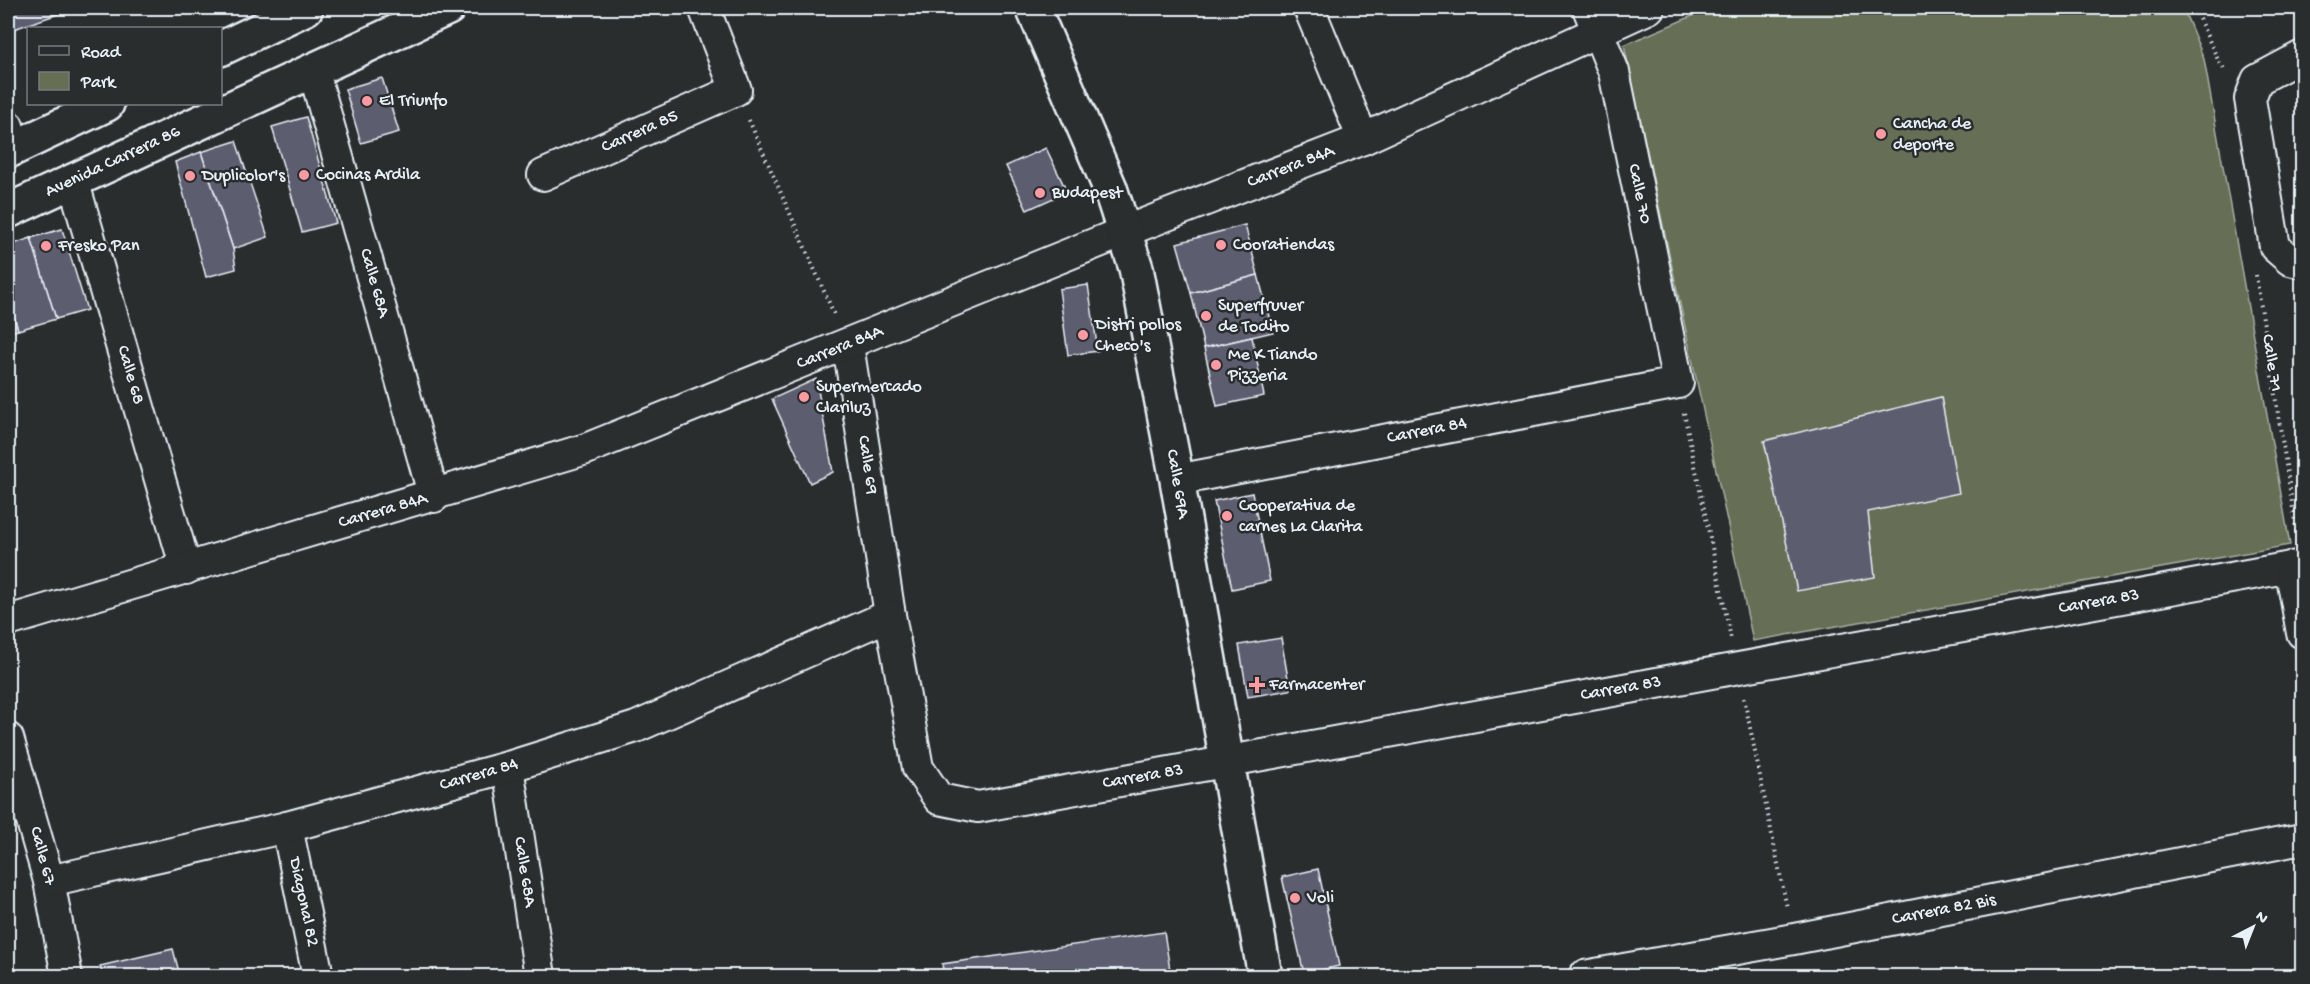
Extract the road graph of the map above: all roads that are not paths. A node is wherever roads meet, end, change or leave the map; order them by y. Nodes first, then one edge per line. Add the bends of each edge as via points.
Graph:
1 (306, 8) edge
2 (448, 8) edge
3 (704, 8) edge
4 (1033, 8) edge
5 (1309, 8) edge
6 (1649, 8) edge
7 (1593, 19) edge
8 (222, 48) edge
9 (2302, 56) edge
10 (313, 69) junction
11 (104, 105) edge
12 (1363, 139) junction
13 (10, 142) edge
14 (543, 175) dead end
15 (73, 180) junction
16 (8, 211) edge
17 (1126, 231) junction
18 (2289, 256) edge
19 (848, 345) junction
20 (1678, 383) joint
21 (1177, 480) junction
22 (434, 496) junction
23 (2296, 566) edge
24 (186, 569) junction
25 (890, 615) junction
26 (8, 621) edge
27 (2302, 633) edge
28 (8, 738) edge
29 (1226, 762) junction
30 (508, 767) junction
31 (939, 799) joint
32 (287, 827) junction
33 (2302, 839) edge
34 (49, 880) junction
35 (67, 976) edge
36 (318, 976) edge
37 (540, 976) edge
38 (1265, 976) edge
39 (1584, 976) edge

1 - 8 street
2 - 10 street, Avenida Carrera 86
3 - 14 street, Carrera 85 via 736,90
4 - 17 street, Calle 69A
5 - 12 street
6 - 7 street, Carrera 84A
7 - 12 street, Carrera 84A
7 - 20 street, Calle 70 via 1614,72
9 - 18 street via 2254,90
10 - 15 street, Avenida Carrera 86
10 - 22 street, Calle 68A
11 - 13 street
12 - 17 street, Carrera 84A
15 - 16 street, Avenida Carrera 86
15 - 24 street, Calle 68
17 - 19 street, Carrera 84A
17 - 21 street, Calle 69A
19 - 22 street, Carrera 84A via 586,449
19 - 25 street, Calle 69
20 - 21 street, Carrera 84
21 - 29 street, Calle 69A
22 - 24 street, Carrera 84A
23 - 27 street
23 - 29 street, Carrera 83
24 - 26 street, Carrera 84A
25 - 30 street, Carrera 84 via 636,727
25 - 31 street, Calle 69 via 918,768
28 - 34 street, Calle 67
29 - 31 street, Carrera 83 via 978,807
29 - 38 street, Calle 69A
30 - 32 street, Carrera 84
30 - 37 street, Calle 68A
32 - 34 street, Carrera 84
32 - 36 street, Diagonal 82
33 - 39 street, Carrera 82 Bis via 1794,939
34 - 35 street, Calle 67

